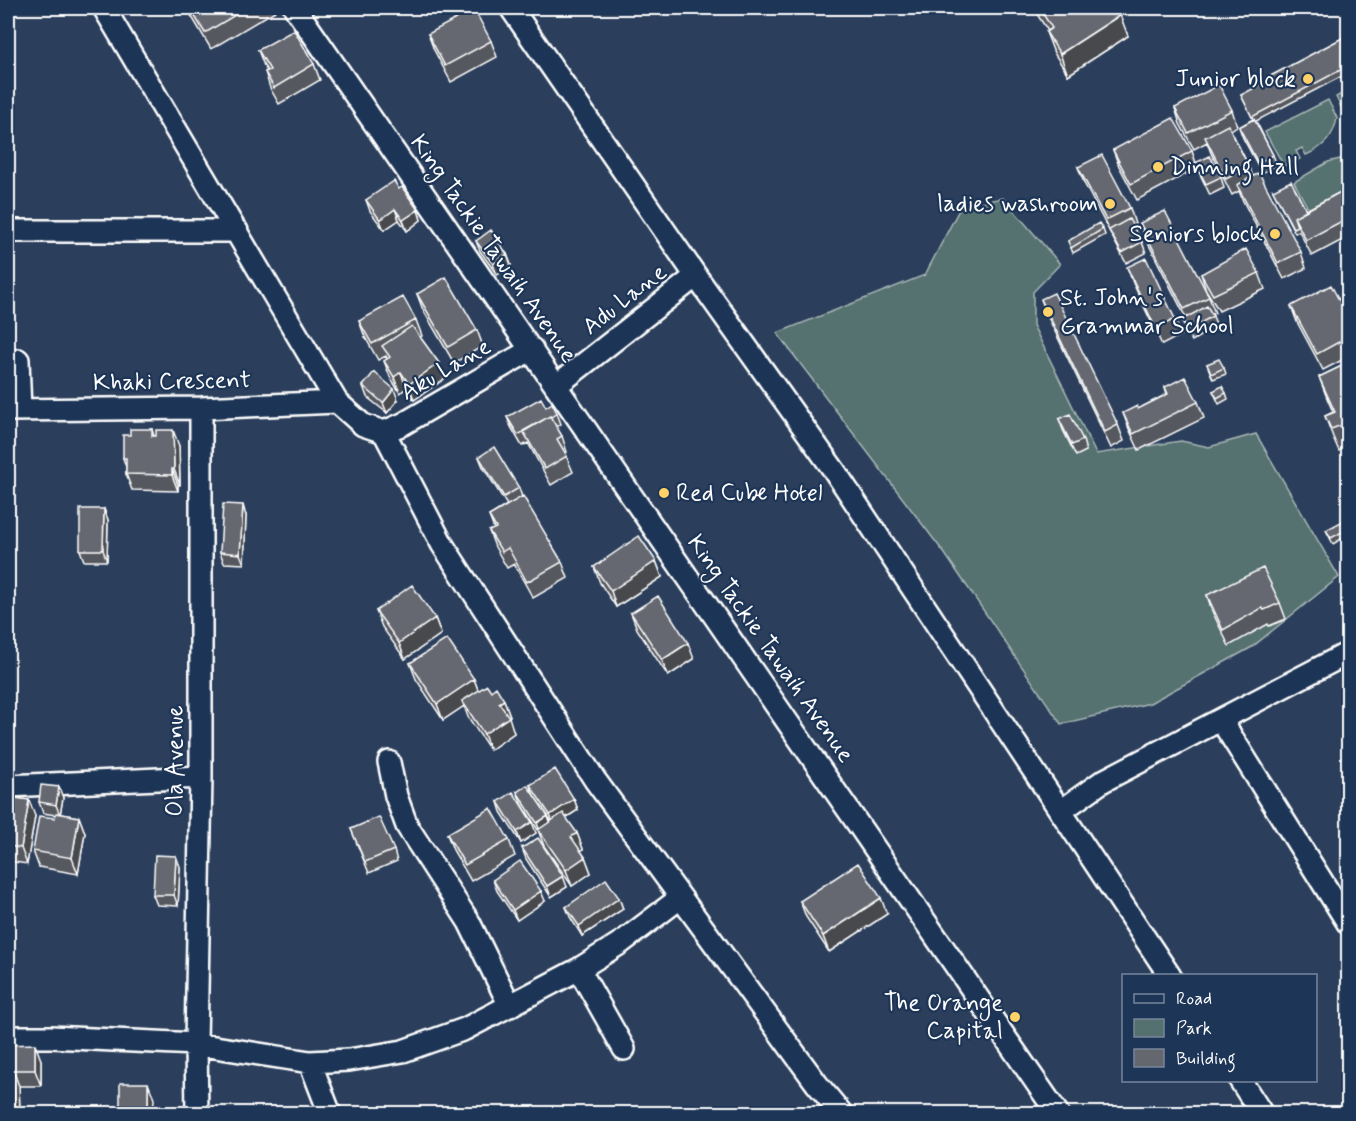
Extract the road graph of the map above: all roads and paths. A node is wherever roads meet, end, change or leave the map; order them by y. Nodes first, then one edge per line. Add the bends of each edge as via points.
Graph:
1 (104, 8) edge
2 (295, 8) edge
3 (511, 8) edge
4 (8, 231) edge
5 (237, 231) junction
6 (696, 276) junction
7 (532, 349) junction
8 (18, 360) dead end
9 (557, 385) junction
10 (337, 402) junction
11 (201, 408) junction
12 (14, 410) edge
13 (384, 432) junction
14 (1348, 653) edge
15 (1221, 720) junction
16 (389, 762) dead end
17 (201, 777) junction
18 (8, 786) edge
19 (1060, 810) junction
20 (680, 898) junction
21 (1348, 923) edge
22 (579, 969) junction
23 (1169, 974) edge
24 (510, 1006) junction
25 (8, 1037) edge
26 (196, 1044) junction
27 (624, 1049) dead end
28 (310, 1062) junction
29 (1241, 1082) edge
30 (197, 1113) edge
31 (330, 1113) edge
32 (842, 1113) edge
33 (1058, 1113) edge
34 (1262, 1113) edge

1 - 5 street
2 - 7 street, King Tackie Tawaih Avenue
3 - 6 street
4 - 5 street
5 - 10 street
6 - 9 street, Adu Lane
6 - 19 street via 836,473
7 - 9 street, King Tackie Tawaih Avenue
7 - 13 street, Aku Lane
8 - 12 street
9 - 33 street, King Tackie Tawaih Avenue
10 - 11 street, Khaki Crescent
10 - 13 street via 363,425
11 - 12 street, Khaki Crescent
11 - 17 street, Ola Avenue
13 - 20 street via 442,544 595,780
14 - 15 street
15 - 19 street via 1103,781
15 - 21 street
16 - 24 street via 407,826 469,922
17 - 18 street
17 - 26 street, Ola Avenue
19 - 23 street
20 - 22 street
20 - 32 street
22 - 24 street
22 - 27 street
24 - 28 street via 465,1029 403,1051
25 - 26 street
26 - 28 street
26 - 30 street, Ola Avenue
28 - 31 street
29 - 34 street

